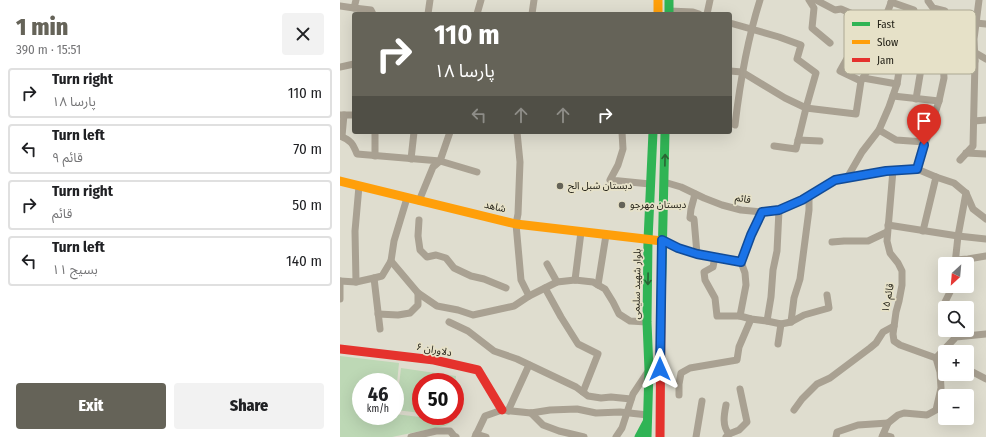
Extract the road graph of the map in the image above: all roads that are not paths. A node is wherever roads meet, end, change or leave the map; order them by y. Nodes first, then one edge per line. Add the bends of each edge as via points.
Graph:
1 (356, 0) edge
2 (430, 0) edge
3 (481, 0) edge
4 (534, 0) edge
5 (658, 0) edge
6 (669, 0) edge
7 (710, 0) edge
8 (760, 0) edge
9 (809, 0) edge
10 (816, 0) edge
11 (928, 0) edge
12 (978, 0) edge
13 (891, 1) edge
14 (340, 6) edge
15 (354, 8) junction
16 (845, 10) edge
17 (914, 10) edge
18 (939, 10) edge
19 (372, 12) edge
20 (428, 12) edge
21 (478, 12) edge
22 (532, 12) edge
23 (658, 12) edge
24 (669, 12) edge
25 (693, 12) edge
26 (707, 12) edge
27 (732, 23) edge
28 (976, 23) joint
29 (986, 24) edge
30 (751, 28) junction
31 (830, 43) dead end
32 (976, 53) edge
33 (986, 59) edge
34 (352, 64) edge
35 (844, 64) edge
36 (340, 67) edge
37 (732, 71) edge
38 (742, 72) junction
39 (844, 73) edge
40 (847, 74) edge
41 (866, 74) edge
42 (899, 74) edge
43 (920, 74) edge
44 (944, 74) edge
45 (975, 74) edge
46 (862, 80) junction
47 (897, 84) junction
48 (893, 96) junction
49 (916, 99) junction
50 (939, 101) junction
51 (806, 108) junction
52 (342, 115) edge
53 (986, 120) edge
54 (974, 121) junction
55 (735, 125) dead end
56 (879, 130) junction
57 (376, 134) edge
58 (414, 134) edge
59 (449, 134) edge
60 (517, 134) edge
61 (622, 134) edge
62 (653, 134) edge
63 (665, 134) edge
64 (341, 136) edge
65 (798, 140) junction
66 (820, 141) dead end
67 (925, 142) junction
68 (774, 146) dead end
69 (966, 153) junction
70 (986, 154) edge
71 (375, 156) junction
72 (411, 159) junction
73 (960, 160) dead end
74 (440, 161) junction
75 (917, 169) junction
76 (893, 170) junction
77 (477, 172) dead end
78 (936, 177) junction
79 (847, 178) junction
80 (340, 181) edge
81 (664, 182) junction
82 (650, 184) junction
83 (359, 186) junction
84 (966, 193) junction
85 (695, 194) junction
86 (809, 197) junction
87 (407, 198) junction
88 (419, 201) junction
89 (779, 210) junction
90 (762, 212) junction
91 (986, 219) edge
92 (419, 220) dead end
93 (516, 224) junction
94 (888, 229) junction
95 (923, 231) junction
96 (581, 232) junction
97 (606, 235) junction
98 (958, 236) junction
99 (986, 239) edge
100 (648, 240) junction
101 (662, 240) junction
102 (832, 242) dead end
103 (697, 254) junction
104 (986, 256) edge
105 (956, 257) edge
106 (715, 258) junction
107 (974, 258) edge
108 (391, 261) junction
109 (741, 262) junction
110 (547, 264) dead end
111 (374, 278) junction
112 (575, 280) junction
113 (340, 281) edge
114 (356, 282) junction
115 (557, 282) junction
116 (598, 285) junction
117 (506, 288) dead end
118 (545, 288) junction
119 (418, 293) junction
120 (827, 295) dead end
121 (529, 296) junction
122 (340, 300) edge
123 (378, 314) junction
124 (740, 316) junction
125 (751, 319) junction
126 (767, 321) junction
127 (449, 322) dead end
128 (647, 322) junction
129 (791, 322) junction
130 (781, 324) junction
131 (894, 326) junction
132 (380, 329) dead end
133 (986, 334) edge
134 (778, 344) dead end
135 (340, 349) edge
136 (936, 358) junction
137 (529, 365) junction
138 (649, 370) junction
139 (974, 373) edge
140 (986, 379) edge
141 (740, 389) dead end
142 (583, 392) junction
143 (679, 395) dead end
144 (631, 399) junction
145 (702, 401) dead end
146 (726, 405) dead end
147 (505, 410) junction
148 (794, 410) dead end
149 (531, 413) junction
150 (627, 413) junction
151 (648, 418) junction
152 (888, 424) junction
153 (660, 432) edge
154 (728, 435) edge
155 (476, 436) edge
156 (883, 436) edge
157 (414, 437) edge
158 (456, 437) edge
159 (486, 437) edge
160 (584, 437) edge
161 (616, 437) edge
162 (639, 437) edge
163 (647, 437) edge
164 (666, 437) edge
165 (696, 437) edge
166 (836, 437) edge
167 (891, 437) edge

1 - 15 street
2 - 20 street
3 - 21 street
4 - 22 street
5 - 23 main road
6 - 24 main road
7 - 26 street
8 - 30 street
9 - 31 street via 814,8 812,28
10 - 16 street via 835,10
11 - 18 street via 933,8
12 - 28 street
13 - 17 street
14 - 15 street
15 - 19 street
24 - 25 street
27 - 30 street
28 - 29 street
30 - 38 street
30 - 51 street via 801,45 797,59 816,73
32 - 33 street
34 - 36 street
35 - 39 street via 840,71
37 - 38 street
38 - 51 street
38 - 55 street
40 - 46 street
41 - 46 street
42 - 47 street
43 - 49 street
44 - 50 street
45 - 54 street
46 - 47 street
46 - 51 street via 856,114
47 - 48 street
48 - 49 street
48 - 56 street
49 - 50 street
50 - 67 street
51 - 65 street
52 - 64 street
53 - 54 street
54 - 69 street via 973,146
56 - 67 street via 896,140
56 - 79 street
57 - 71 street
58 - 72 street
59 - 74 street
60 - 93 street via 520,162
61 - 82 street via 624,148 610,180
62 - 82 main road, بلوار شهید سلیمی
81 -> 63 main road
64 - 71 street via 352,143 357,154
65 - 66 street
65 - 68 street via 796,149
67 - 75 street
69 - 70 street
69 - 73 street
71 - 72 street
72 - 74 street
74 - 77 street
74 - 88 street via 433,167
75 - 76 street, قائم
75 - 78 street, قائم
76 - 79 street, قائم
76 - 94 street, قائم ۱۵
78 - 84 street, قائم via 954,183
78 - 95 street
79 - 86 street, قائم via 835,180
80 - 83 main road, شاهد
81 - 85 street, قائم
81 - 101 main road
82 - 100 main road, بلوار شهید سلیمی
83 - 87 main road, شاهد
83 - 114 street via 355,231
84 - 91 street, قائم via 973,209
84 - 98 street
85 - 90 street, قائم via 722,205
85 - 103 street via 690,218 694,219
86 - 89 street, قائم
86 - 129 street via 800,279
87 - 88 main road, شاهد
87 - 108 street via 394,241
88 - 93 main road, شاهد
89 - 90 street, قائم
89 - 126 street via 777,251
90 - 109 street
92 - 117 street via 420,250 427,257 436,255 446,258 454,268
93 - 96 main road, شاهد
93 - 121 street via 521,280
94 - 95 street
94 - 102 street via 868,241
94 - 131 street, قائم ۱۵ via 887,241 890,252 902,271 902,285
95 - 98 street
96 - 97 main road, شاهد
96 - 112 street
97 - 100 main road, شاهد
97 - 116 street
98 - 99 street
98 - 105 street
100 - 101 main road, شاهد
100 -> 128 main road, بلوار شهید سلیمی
101 - 103 street
101 - 153 main road
103 - 106 street
104 - 107 street
106 - 109 street
106 - 124 street via 713,267 704,272 705,280 715,298 717,316
108 - 111 street via 382,276
108 - 119 street
109 - 124 street via 746,285
110 - 115 street
111 - 114 street
111 - 123 street
112 - 115 street
112 - 116 street via 594,282
113 - 114 street
113 - 122 street
115 - 118 street
116 - 128 street via 605,289 619,314 630,320
118 - 121 street
118 - 142 street via 578,344 598,354
119 - 121 street via 437,306 473,315 514,306
119 - 123 street via 418,305 410,313
120 - 129 street via 829,308 804,315
123 - 132 street
124 - 125 street
125 - 126 street
125 - 143 street via 739,347 737,360 690,368 681,373
126 - 130 street
127 - 137 street via 468,331 494,351
128 - 138 main road, بلوار شهید سلیمی
129 - 130 street
130 - 134 street
131 - 136 street, قائم ۱۵ via 894,341
131 - 148 street via 883,332 870,348 830,378 817,384
133 - 136 street via 956,337
135 - 147 main road, دلاوران ۶ via 434,360 478,370
136 - 152 street via 941,388 936,410 927,415 904,413
137 - 142 street
137 - 147 street
138 - 144 street
138 - 151 main road, بلوار شهید سلیمی
139 - 140 street
141 - 154 street via 748,422 740,430
142 - 144 street via 588,396 601,398 611,396
144 - 150 street
145 - 165 street
146 - 154 street via 724,418
147 - 149 street
147 - 155 street via 485,416
149 - 150 street via 577,409 596,413
149 - 160 street via 542,425
150 - 151 street
150 - 161 street
151 - 162 main road
151 - 163 main road, بلوار شهید سلیمی
152 - 156 street
152 - 166 street via 858,425 837,432
153 - 164 main road
155 - 159 street
156 - 167 street
157 - 158 street via 436,431 450,432

